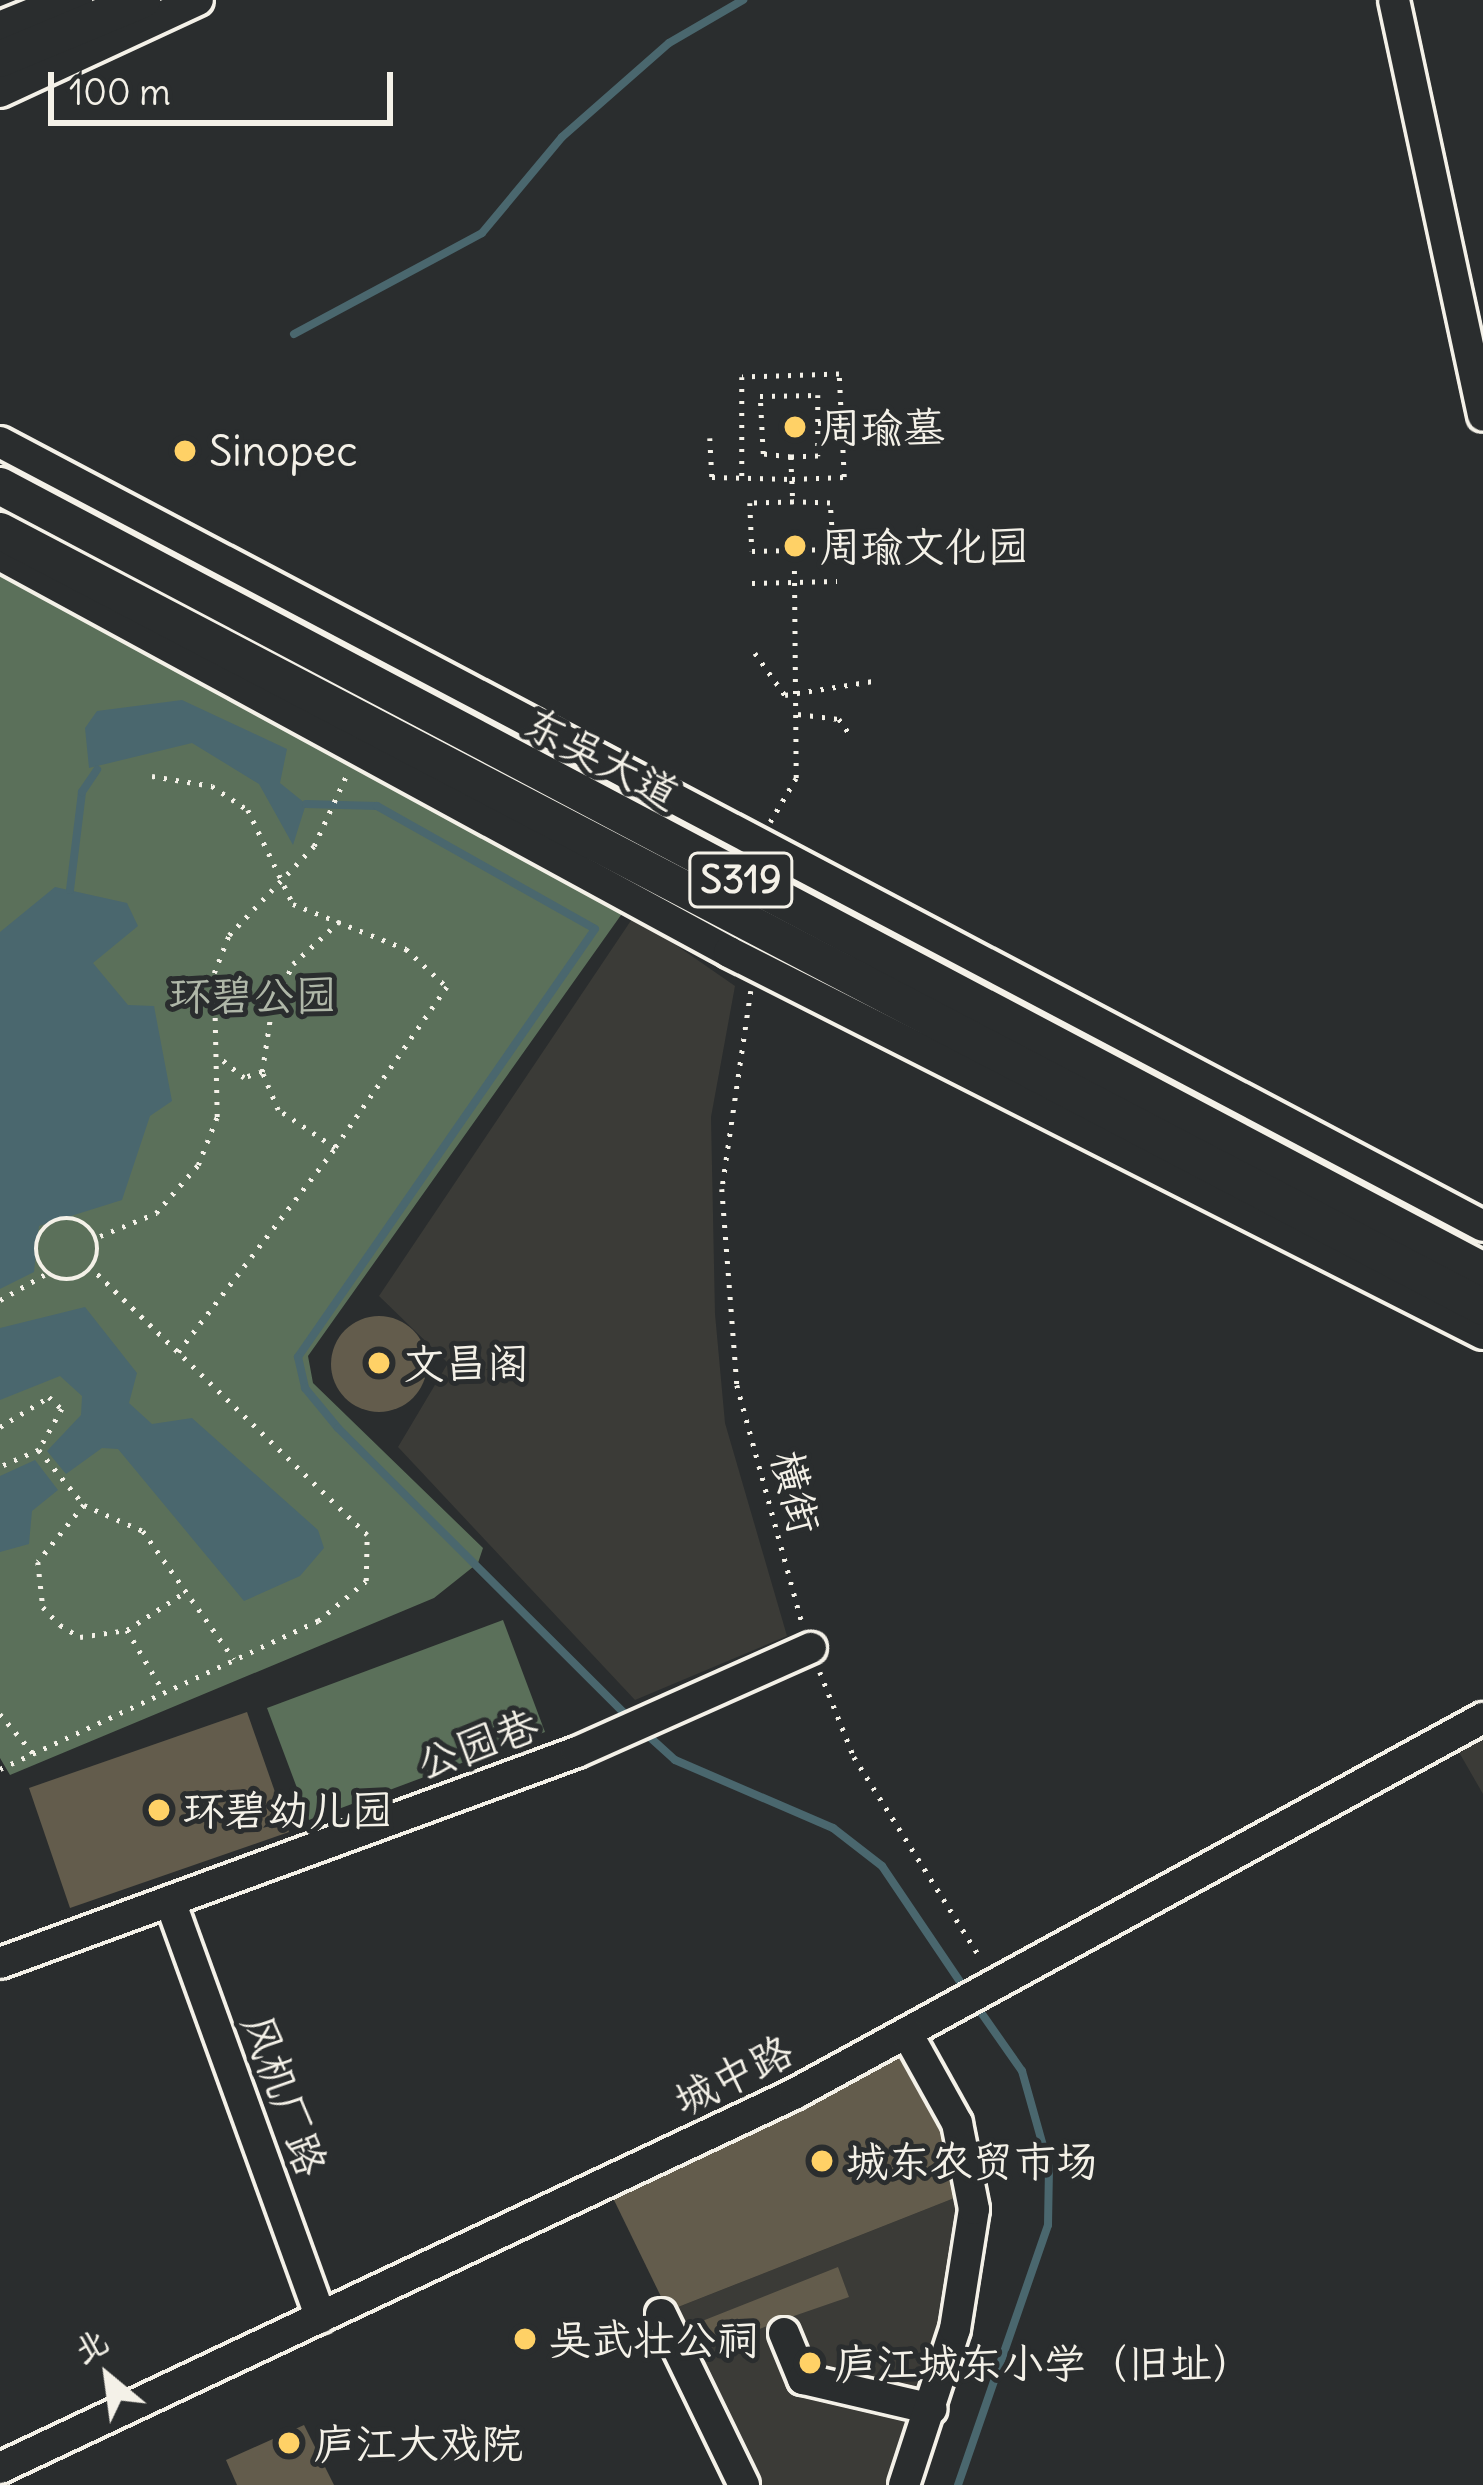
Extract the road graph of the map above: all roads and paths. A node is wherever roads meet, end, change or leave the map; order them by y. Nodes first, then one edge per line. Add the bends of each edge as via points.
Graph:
1 (74, 0) edge
2 (142, 0) edge
3 (198, 0) edge
4 (1394, 0) edge
5 (0, 30) edge
6 (0, 58) edge
7 (0, 92) edge
8 (1483, 416) edge
9 (841, 422) junction
10 (761, 423) junction
11 (818, 423) junction
12 (743, 424) junction
13 (710, 438) dead end
14 (0, 442) edge
15 (791, 457) junction
16 (742, 477) junction
17 (792, 479) junction
18 (0, 486) edge
19 (793, 502) junction
20 (0, 531) edge
21 (794, 548) junction
22 (0, 555) edge
23 (838, 581) dead end
24 (752, 583) dead end
25 (795, 583) junction
26 (755, 652) dead end
27 (873, 681) dead end
28 (798, 695) junction
29 (798, 714) junction
30 (848, 732) dead end
31 (152, 776) dead end
32 (338, 790) dead end
33 (758, 842) junction
34 (286, 884) junction
35 (340, 921) junction
36 (755, 965) junction
37 (217, 1056) junction
38 (262, 1072) junction
39 (335, 1148) junction
40 (1483, 1226) edge
41 (100, 1236) junction
42 (89, 1267) junction
43 (1483, 1271) edge
44 (44, 1275) junction
45 (0, 1300) edge
46 (1483, 1307) edge
47 (1483, 1334) edge
48 (178, 1352) junction
49 (0, 1426) edge
50 (39, 1450) junction
51 (0, 1467) edge
52 (84, 1504) junction
53 (182, 1594) junction
54 (127, 1630) junction
55 (811, 1648) junction
56 (235, 1659) junction
57 (164, 1692) junction
58 (0, 1714) edge
59 (1483, 1718) edge
60 (34, 1754) junction
61 (0, 1769) edge
62 (170, 1901) junction
63 (0, 1964) edge
64 (980, 1993) junction
65 (907, 2032) junction
66 (661, 2314) dead end
67 (321, 2317) junction
68 (784, 2333) dead end
69 (932, 2409) junction
70 (0, 2468) edge
71 (744, 2485) edge
72 (904, 2485) edge

1 - 5 main road
2 - 6 main road
3 - 7 street
4 - 8 street
9 - 11 path
9 - 12 path via 839,374 742,377
9 - 17 path via 844,477
10 - 11 path via 760,396 818,395
10 - 12 path
10 - 15 path via 763,454
11 - 15 path via 818,456
12 - 16 path
13 - 16 path via 712,476
14 - 33 street
15 - 17 path
16 - 17 path
17 - 19 path
18 - 43 main road, 东吴大道 / S319
19 - 21 path via 830,502 832,548
19 - 21 path via 750,503 752,551
20 - 46 main road, 东吴大道 / S319
21 - 25 path
22 - 36 street
23 - 25 path
24 - 25 path
25 - 28 path
26 - 28 path via 772,688
27 - 28 path
28 - 29 path
29 - 30 path via 838,719
29 - 33 path via 796,778
31 - 34 path via 212,786 248,810
32 - 34 path
33 - 40 street
34 - 35 path via 308,917
34 - 37 path via 230,935 214,973
35 - 38 path via 292,964 272,1006
35 - 39 path via 406,949 447,987
36 - 47 street
36 - 55 path, 横街 via 722,1189 736,1363
37 - 38 path via 244,1078
37 - 41 path via 217,1117 198,1165 156,1213
38 - 39 path via 278,1111
39 - 48 path
41 - 42 path
41 - 44 path via 70,1220 42,1229
42 - 44 path
42 - 48 path
44 - 45 path
48 - 56 path via 367,1535 366,1580 345,1605
49 - 50 path via 37,1401 58,1401
50 - 51 path
50 - 52 path
52 - 53 path via 143,1531
52 - 54 path via 38,1562 43,1606 80,1637
53 - 54 path
53 - 56 path
54 - 57 path
55 - 62 street, 公园巷 via 577,1752
55 - 64 path, 横街 via 866,1777
56 - 57 path
57 - 60 path
58 - 60 path
59 - 64 street, 城中路
60 - 61 path
62 - 63 street, 公园巷
62 - 67 street, 风机厂路
64 - 65 street, 城中路
65 - 67 street, 城中路
65 - 69 street via 957,2123 974,2210
66 - 71 street
67 - 70 street, 城中路
68 - 69 street via 802,2379
69 - 72 street

